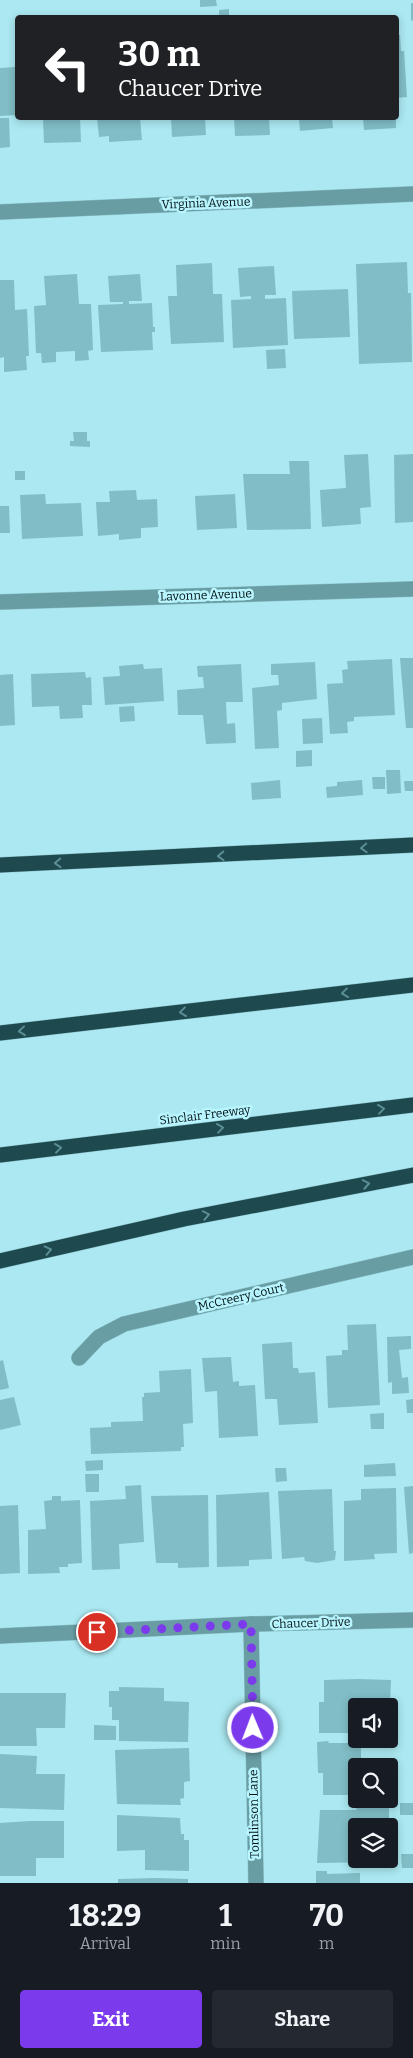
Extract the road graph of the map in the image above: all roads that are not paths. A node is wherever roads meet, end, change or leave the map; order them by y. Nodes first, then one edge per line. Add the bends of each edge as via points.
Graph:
1 (413, 194) edge
2 (0, 212) edge
3 (413, 589) edge
4 (0, 602) edge
5 (413, 845) edge
6 (0, 865) edge
7 (413, 985) edge
8 (0, 1033) edge
9 (413, 1105) edge
10 (0, 1155) edge
11 (413, 1175) edge
12 (413, 1257) edge
13 (0, 1261) edge
14 (79, 1358) dead end
15 (413, 1620) edge
16 (251, 1624) junction
17 (0, 1636) edge
18 (256, 1883) edge

1 - 2 street, Virginia Avenue
3 - 4 street, Lavonne Avenue
5 -> 6 highway
7 -> 8 highway
10 -> 9 highway, Sinclair Freeway
13 -> 11 highway via 184,1219
12 - 14 street, McCreery Court via 124,1324 99,1337
15 - 16 street, Chaucer Drive
16 - 17 street, Chaucer Drive
16 - 18 street, Tomlinson Lane

